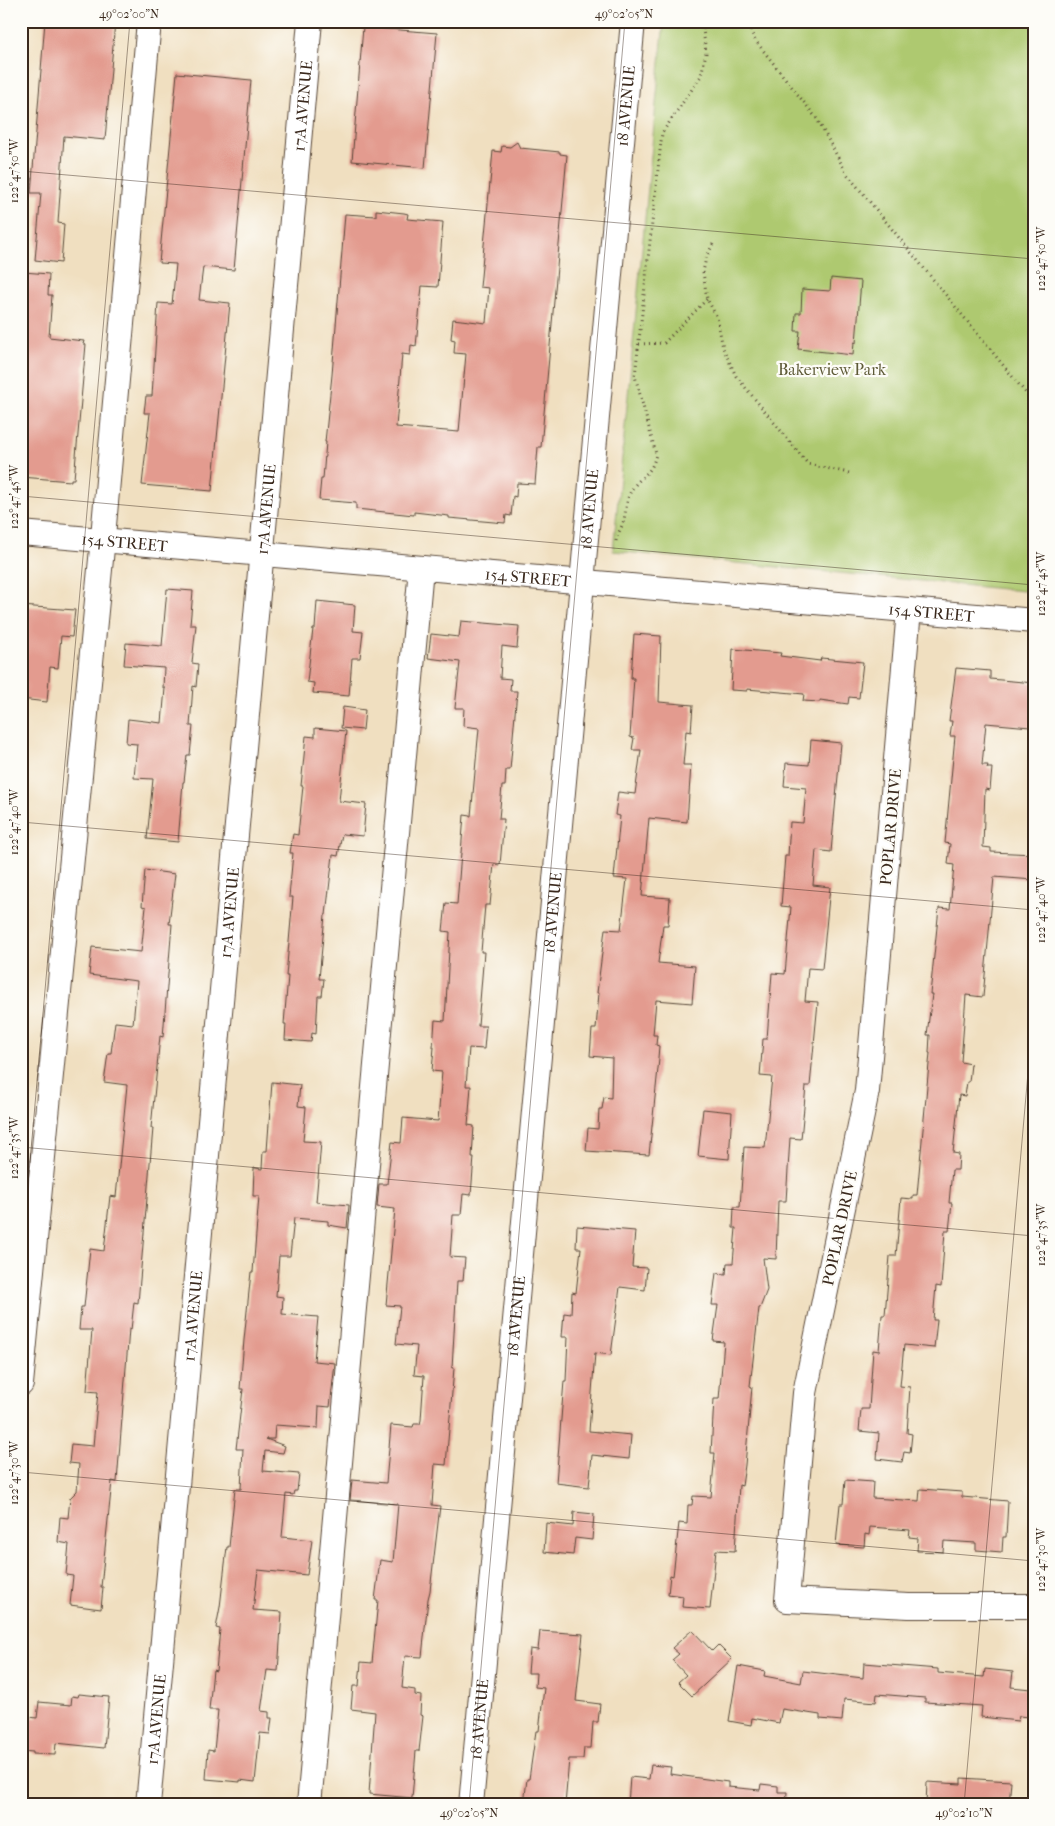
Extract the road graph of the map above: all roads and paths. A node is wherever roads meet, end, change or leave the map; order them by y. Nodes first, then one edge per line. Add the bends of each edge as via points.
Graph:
1 (149, 21) edge
2 (310, 21) edge
3 (633, 21) edge
4 (702, 21) edge
5 (746, 21) edge
6 (713, 244) dead end
7 (707, 299) junction
8 (639, 344) junction
9 (1034, 403) edge
10 (849, 473) dead end
11 (21, 533) edge
12 (102, 540) junction
13 (616, 541) dead end
14 (260, 554) junction
15 (421, 568) junction
16 (582, 581) junction
17 (909, 610) junction
18 (1034, 621) edge
19 (21, 1384) edge
20 (1034, 1606) edge
21 (148, 1805) edge
22 (310, 1805) edge
23 (471, 1805) edge

1 - 12 street
2 - 14 street, 17A AVENUE
3 - 16 street, 18 AVENUE
4 - 8 path via 706,53 702,76 662,133
5 - 9 path via 754,40 817,119 847,174
6 - 7 path via 703,272
7 - 8 path via 664,343
7 - 10 path via 717,317 723,348 736,376 808,464
8 - 13 path via 635,376 656,454 654,467 634,486 626,501
11 - 12 street, 154 STREET
12 - 14 street, 154 STREET
12 - 19 street
14 - 15 street, 154 STREET
14 - 21 street, 17A AVENUE
15 - 16 street, 154 STREET
15 - 22 street
16 - 17 street, 154 STREET
16 - 23 street, 18 AVENUE
17 - 18 street, 154 STREET
17 - 20 street, POPLAR DRIVE via 867,1091 806,1393 787,1600 909,1606

